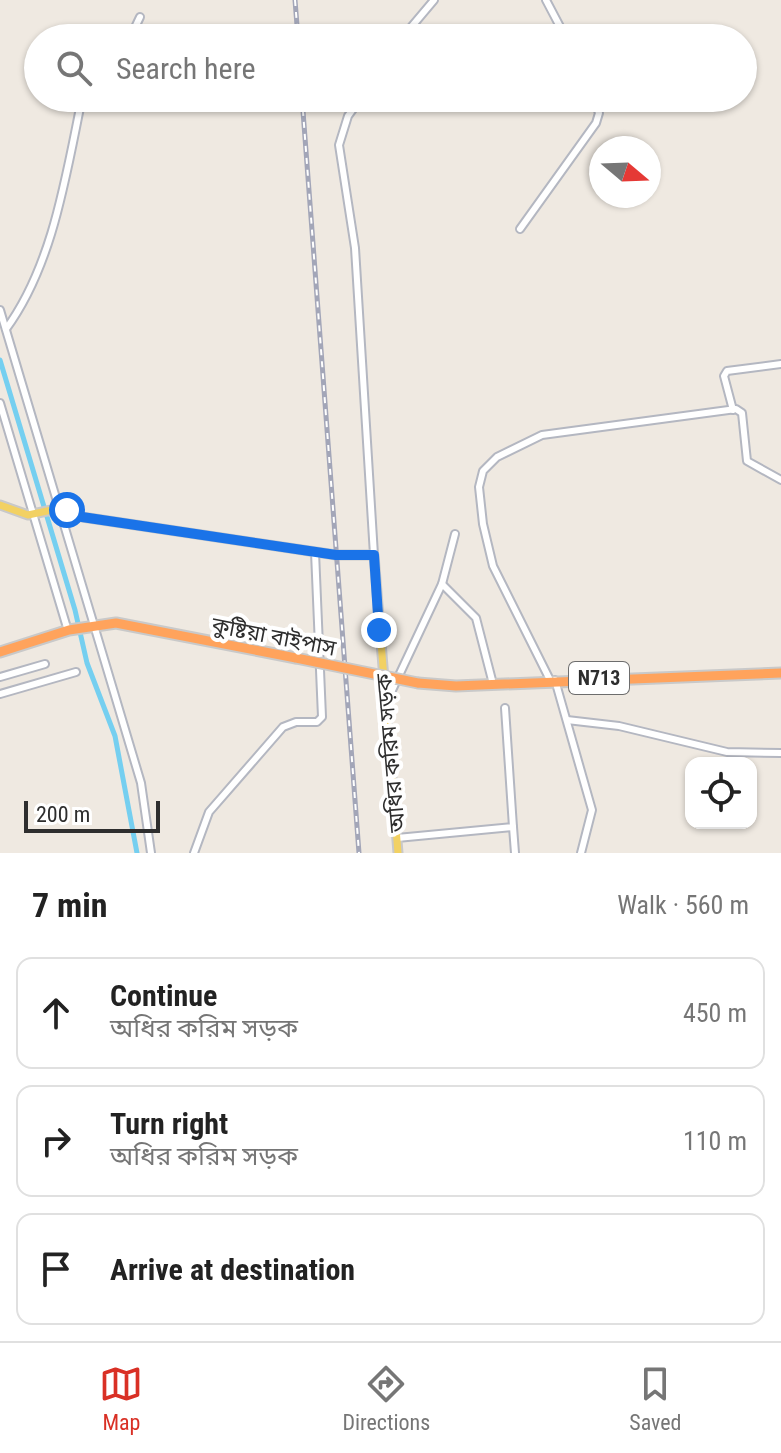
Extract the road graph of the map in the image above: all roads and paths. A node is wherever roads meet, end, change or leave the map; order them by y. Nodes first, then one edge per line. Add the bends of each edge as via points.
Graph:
1 (434, 0) edge
2 (546, 0) edge
3 (140, 17) dead end
4 (137, 24) edge
5 (414, 24) edge
6 (559, 24) edge
7 (79, 112) edge
8 (351, 112) edge
9 (599, 112) edge
10 (520, 229) dead end
11 (0, 310) edge
12 (6, 329) junction
13 (781, 364) edge
14 (0, 403) edge
15 (733, 410) junction
16 (781, 480) edge
17 (0, 505) edge
18 (57, 508) junction
19 (37, 513) junction
20 (455, 534) dead end
21 (315, 552) junction
22 (374, 555) junction
23 (442, 584) junction
24 (94, 625) junction
25 (68, 631) junction
26 (0, 652) edge
27 (45, 664) dead end
28 (76, 672) dead end
29 (781, 673) edge
30 (0, 677) edge
31 (552, 680) junction
32 (493, 684) junction
33 (0, 694) edge
34 (386, 703) junction
35 (505, 708) dead end
36 (567, 720) junction
37 (781, 753) edge
38 (513, 827) junction
39 (397, 838) junction
40 (151, 853) edge
41 (194, 853) edge
42 (398, 853) edge
43 (515, 853) edge
44 (581, 853) edge

1 - 5 street
2 - 6 street
3 - 4 street
7 - 12 street via 57,209 34,279
8 - 22 street via 339,145 355,248
9 - 10 street
11 - 12 street
12 - 18 street
13 - 15 street via 727,371
14 - 19 street
15 - 16 street via 742,413 746,459
15 - 31 street via 542,435 497,457 483,471 479,487 493,566
17 - 19 main road via 18,514
18 - 19 main road
18 - 21 main road via 82,517
18 - 24 street
19 - 25 street
20 - 23 street
21 - 22 main road
21 - 41 street via 322,717 283,727 224,790 209,812
22 - 34 main road, অধির করিম সড়ক
23 - 32 street via 476,618
23 - 34 street
24 - 25 highway, কুষ্টিয়া বাইপাস / N713
24 - 32 highway, কুষ্টিয়া বাইপাস / N713, bridge via 116,623 418,683
24 - 40 street via 141,783
25 - 26 highway, কুষ্টিয়া বাইপাস / N713
27 - 30 street
28 - 33 street
29 - 31 highway, কুষ্টিয়া বাইপাস / N713
31 - 32 highway, কুষ্টিয়া বাইপাস / N713
31 - 36 street
34 - 39 main road, অধির করিম সড়ক
35 - 38 street
36 - 37 street via 619,726 727,752
36 - 44 street via 592,810
38 - 39 street
38 - 43 street
39 - 42 main road, অধির করিম সড়ক

